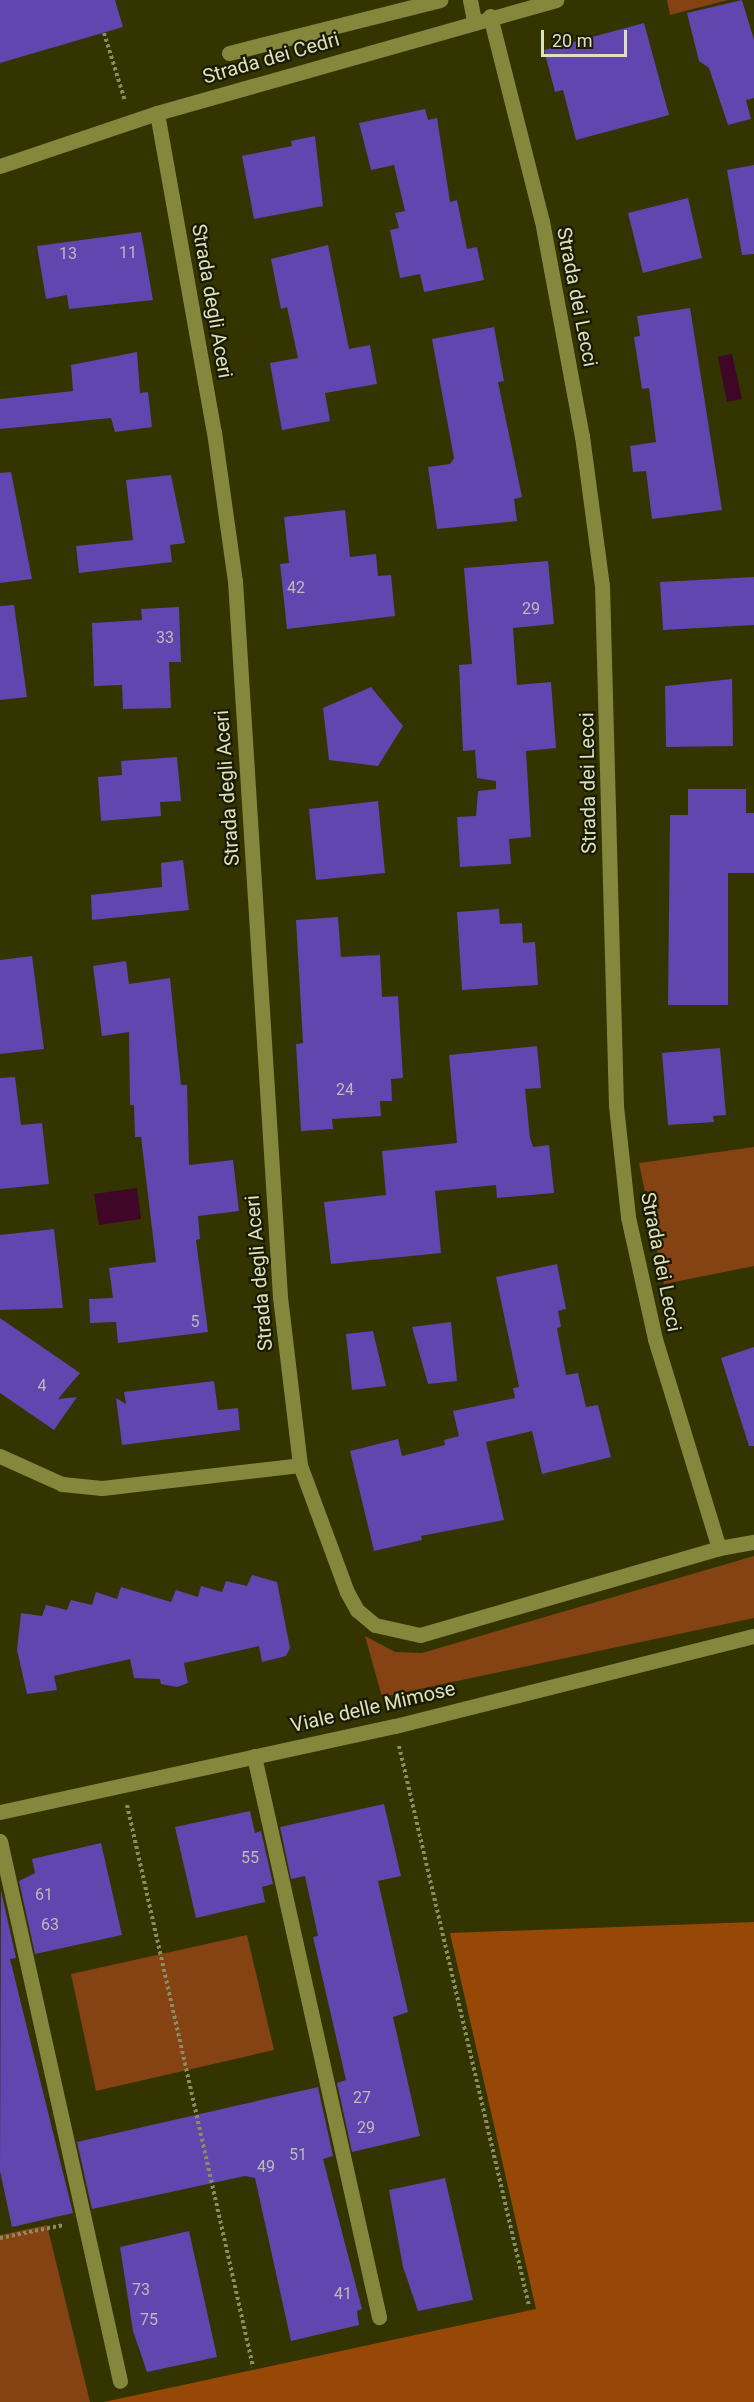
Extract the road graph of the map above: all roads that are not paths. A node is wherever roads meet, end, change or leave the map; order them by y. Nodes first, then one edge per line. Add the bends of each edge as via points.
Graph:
1 (440, 0) edge
2 (470, 0) edge
3 (556, 0) edge
4 (490, 16) junction
5 (474, 21) junction
6 (229, 53) dead end
7 (157, 113) junction
8 (0, 166) edge
9 (0, 1456) edge
10 (300, 1465) junction
11 (754, 1542) edge
12 (719, 1548) junction
13 (754, 1636) edge
14 (254, 1756) junction
15 (0, 1812) edge
16 (0, 1841) edge
17 (379, 2317) dead end
18 (120, 2381) dead end

1 - 6 street
2 - 5 street
3 - 4 street, Strada dei Cedri
4 - 5 street, Strada dei Cedri
4 - 12 street, Strada dei Lecci via 542,221 582,436 602,585 616,1106 628,1216 655,1339
5 - 7 street, Strada dei Cedri
7 - 8 street, Strada dei Cedri
7 - 10 street, Strada degli Aceri via 214,432 235,581 280,1297
9 - 10 street via 62,1484 102,1488
10 - 12 street, Strada degli Aceri via 357,1610 375,1625 396,1633 444,1631
11 - 12 street, Strada degli Aceri
13 - 14 street, Viale delle Mimose via 395,1726
14 - 15 street, Viale delle Mimose
14 - 17 street
16 - 18 street

